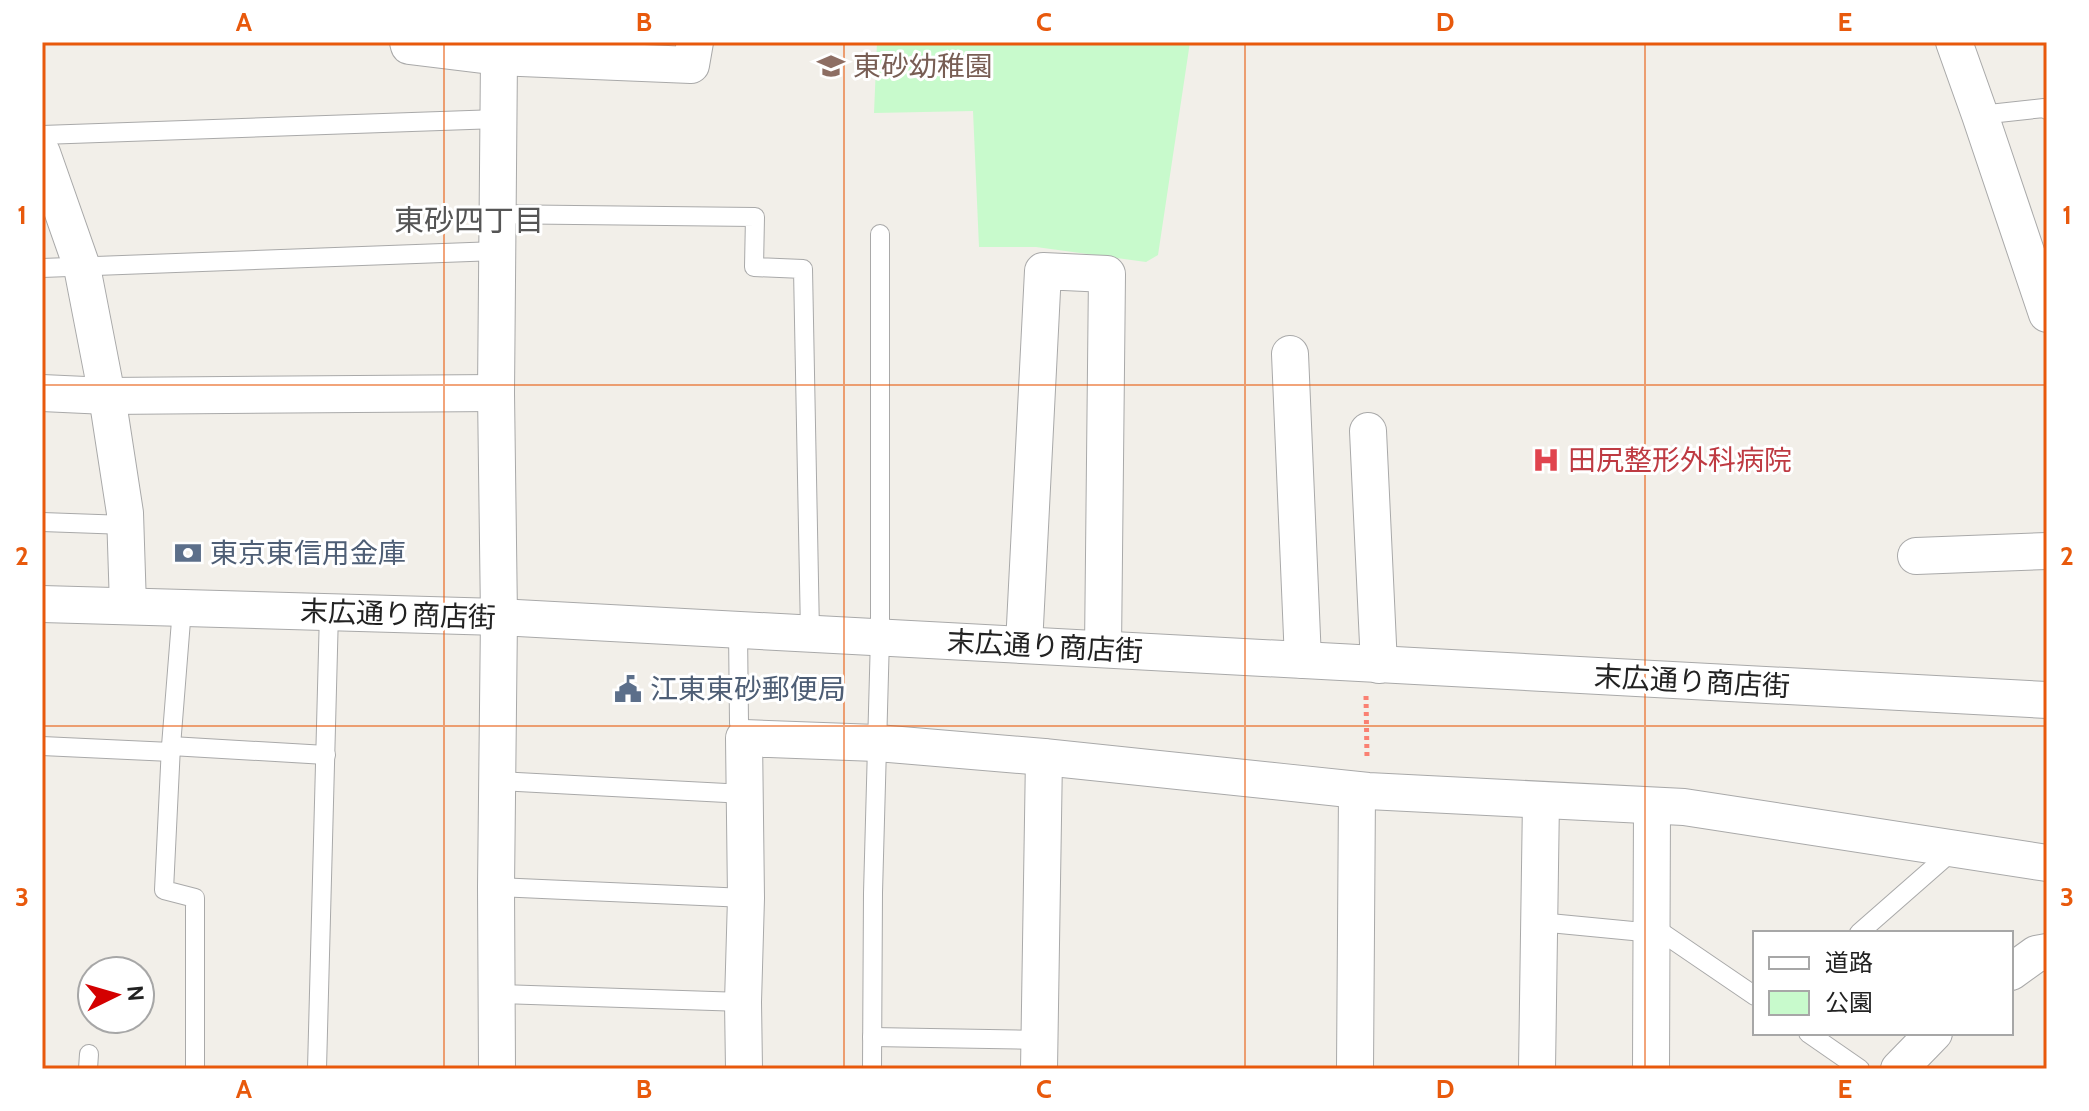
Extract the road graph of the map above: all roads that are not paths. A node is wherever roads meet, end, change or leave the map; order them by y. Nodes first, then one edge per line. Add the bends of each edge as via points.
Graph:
1 (408, 42) edge
2 (695, 42) edge
3 (1954, 42) edge
4 (499, 57) junction
5 (2046, 108) edge
6 (1980, 115) junction
7 (498, 119) junction
8 (42, 135) edge
9 (42, 153) edge
10 (497, 214) junction
11 (880, 234) dead end
12 (497, 251) junction
13 (82, 267) junction
14 (42, 268) edge
15 (2047, 314) edge
16 (1290, 354) dead end
17 (42, 393) edge
18 (496, 393) junction
19 (107, 396) junction
20 (1368, 431) dead end
21 (42, 522) edge
22 (126, 525) junction
23 (2047, 551) edge
24 (1916, 556) dead end
25 (42, 604) edge
26 (128, 606) junction
27 (182, 608) junction
28 (329, 612) junction
29 (499, 617) junction
30 (738, 630) junction
31 (810, 633) junction
32 (880, 637) junction
33 (1024, 645) junction
34 (1103, 649) junction
35 (1303, 660) junction
36 (1372, 664) junction
37 (2047, 700) edge
38 (744, 738) junction
39 (877, 743) junction
40 (42, 746) edge
41 (171, 749) junction
42 (326, 755) junction
43 (1044, 757) junction
44 (498, 781) junction
45 (1362, 791) junction
46 (745, 794) junction
47 (1541, 800) junction
48 (1652, 806) junction
49 (1956, 848) junction
50 (2047, 863) edge
51 (496, 887) junction
52 (746, 898) junction
53 (1539, 922) junction
54 (1861, 931) edge
55 (1651, 933) junction
56 (2047, 952) edge
57 (2013, 971) edge
58 (497, 994) junction
59 (1753, 995) edge
60 (743, 1002) junction
61 (1811, 1035) edge
62 (1932, 1035) edge
63 (872, 1037) junction
64 (1039, 1055) edge
65 (195, 1069) edge
66 (317, 1069) edge
67 (497, 1069) edge
68 (744, 1069) edge
69 (872, 1069) edge
70 (1355, 1069) edge
71 (1537, 1069) edge
72 (1651, 1069) edge
73 (1860, 1069) edge
74 (1899, 1069) edge

1 - 4 street
2 - 4 street via 691,65
3 - 6 street
4 - 7 street
5 - 6 lane
6 - 15 street
7 - 8 lane
7 - 10 street
9 - 13 street
10 - 12 street
10 - 31 lane via 755,217 754,267 803,269
11 - 32 lane
12 - 13 lane
12 - 18 street
13 - 14 lane
13 - 19 street
16 - 35 street
17 - 19 street
18 - 19 street
18 - 29 street
19 - 22 street
20 - 36 street
21 - 22 lane
22 - 26 street
23 - 24 street
25 - 26 street, 末広通り商店街
26 - 27 street, 末広通り商店街
27 - 28 street, 末広通り商店街
27 - 41 lane
28 - 29 street, 末広通り商店街
28 - 42 lane
29 - 30 street, 末広通り商店街
29 - 44 street
30 - 31 street, 末広通り商店街
30 - 38 lane via 739,723
31 - 32 street, 末広通り商店街
32 - 33 street, 末広通り商店街
32 - 39 lane
33 - 34 street, 末広通り商店街
33 - 34 street via 1043,271 1107,274
34 - 35 street, 末広通り商店街
35 - 36 street, 末広通り商店街
36 - 37 street, 末広通り商店街
38 - 39 street
38 - 46 street
39 - 43 street
39 - 63 lane
40 - 41 lane
41 - 42 lane
41 - 65 lane via 164,890 195,898
42 - 66 lane
43 - 45 street
43 - 64 street
44 - 46 lane
44 - 51 street
45 - 47 street
45 - 70 street
46 - 52 street
47 - 48 street
47 - 53 street
48 - 49 street
48 - 55 street
49 - 50 street
49 - 54 lane
51 - 52 lane
51 - 58 street
52 - 60 street
53 - 55 lane
53 - 71 street
55 - 59 lane via 1664,934
55 - 72 street
56 - 57 street
58 - 60 lane
58 - 67 street
60 - 68 street
61 - 73 lane
62 - 74 street
63 - 64 lane
63 - 69 lane

